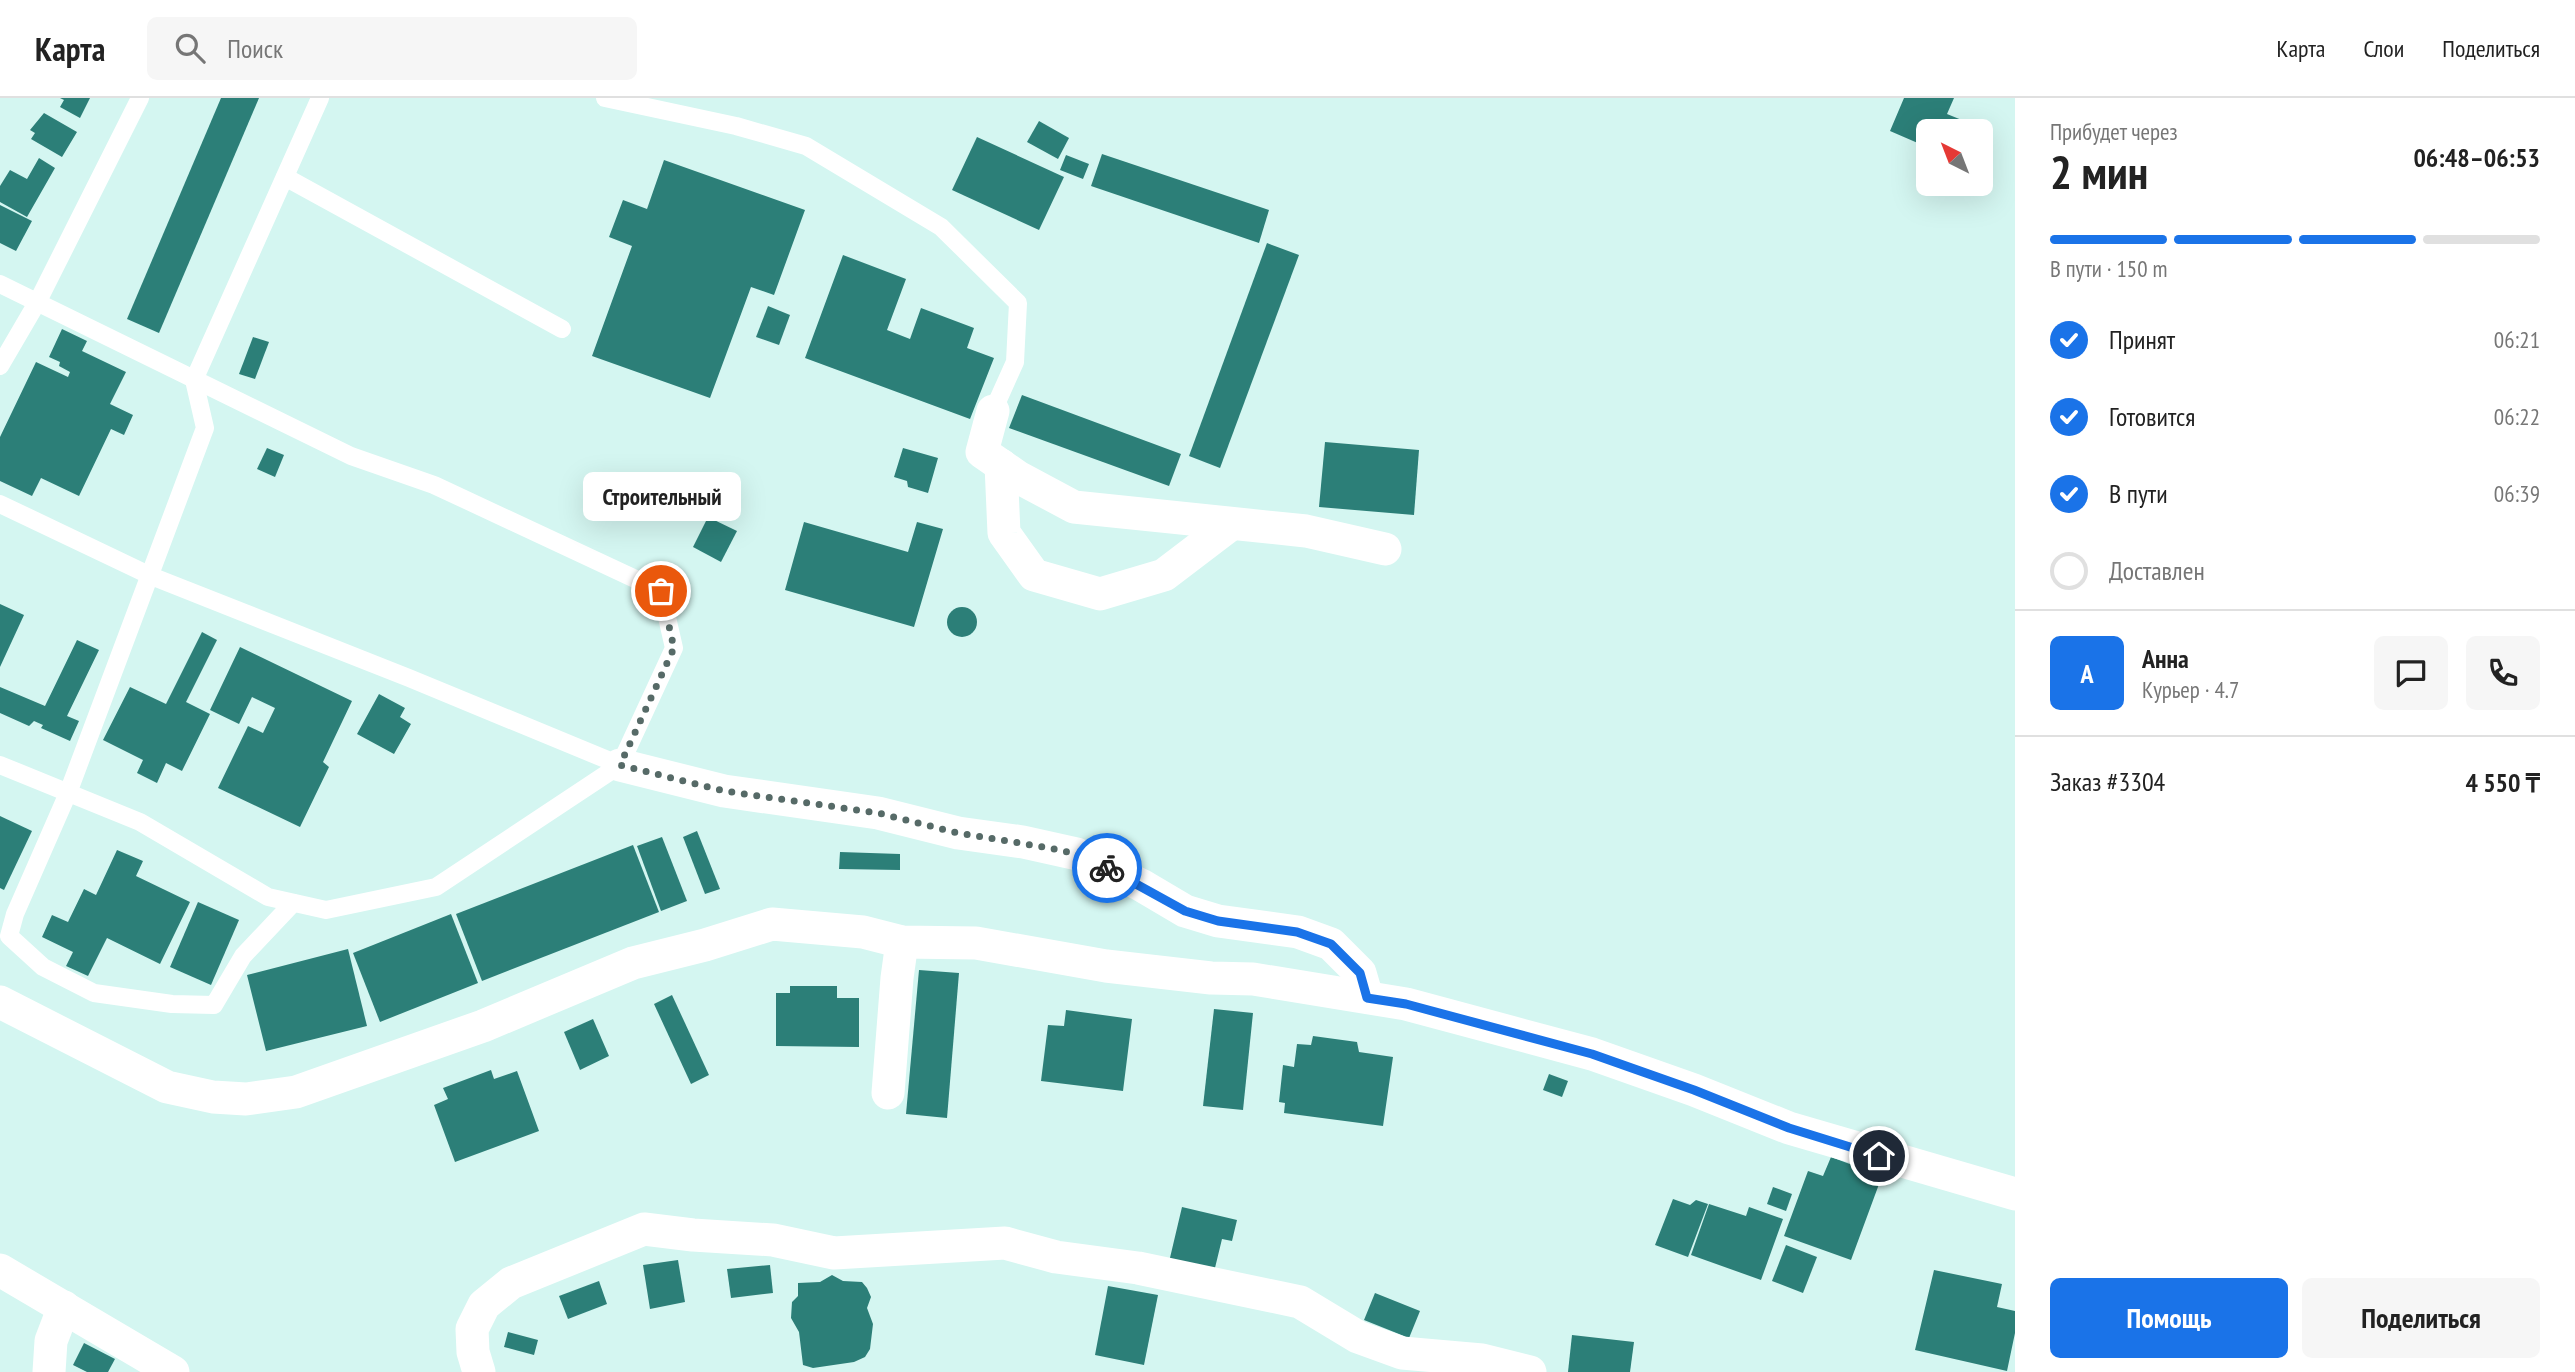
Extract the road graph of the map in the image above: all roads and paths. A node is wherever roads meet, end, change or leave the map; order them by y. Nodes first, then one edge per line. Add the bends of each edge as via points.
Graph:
1 (140, 98) edge
2 (320, 98) edge
3 (605, 98) edge
4 (285, 177) junction
5 (0, 284) edge
6 (38, 301) junction
7 (562, 329) dead end
8 (0, 366) edge
9 (194, 380) junction
10 (993, 411) joint
11 (1001, 465) junction
12 (0, 504) edge
13 (1231, 524) junction
14 (1385, 549) dead end
15 (151, 576) junction
16 (0, 765) edge
17 (620, 765) junction
18 (68, 793) junction
19 (293, 903) junction
20 (902, 942) junction
21 (1367, 998) junction
22 (0, 1002) edge
23 (888, 1093) dead end
24 (2015, 1194) edge
25 (0, 1270) edge
26 (64, 1307) junction
27 (49, 1372) edge
28 (173, 1372) edge
29 (479, 1372) edge
30 (1530, 1372) edge

1 - 6 lane
2 - 4 lane
3 - 10 lane via 806,146 942,227 1017,303 1015,362
4 - 7 lane
4 - 9 lane
5 - 6 lane
6 - 8 lane
6 - 9 lane
9 - 15 lane via 205,428
9 - 17 lane via 351,456 434,485 661,591 674,648
10 - 11 street via 982,452
11 - 13 street via 1074,507
11 - 13 street via 1004,533 1034,575 1100,594 1164,575
12 - 15 lane
13 - 14 street via 1307,531
15 - 17 lane
15 - 18 lane
16 - 18 lane
17 - 19 lane via 436,887 326,910
17 - 21 street via 724,791 878,813 1077,854 1185,911 1218,921 1297,932 1331,944 1360,973
18 - 19 lane via 140,822 268,897
18 - 19 lane via 9,936 43,967 94,993 214,1005 243,956
20 - 21 street via 976,943 1106,967 1253,979
20 - 22 street via 863,932 772,924 633,963 482,1026 296,1093 246,1100 167,1087
20 - 23 street
21 - 24 street via 1406,1004 1592,1054 1789,1128
25 - 26 street
26 - 27 street via 51,1341
26 - 28 street
29 - 30 street via 472,1329 484,1305 511,1283 644,1229 773,1240 834,1253 1005,1243 1056,1257 1138,1268 1300,1302 1358,1337 1402,1353 1482,1360

